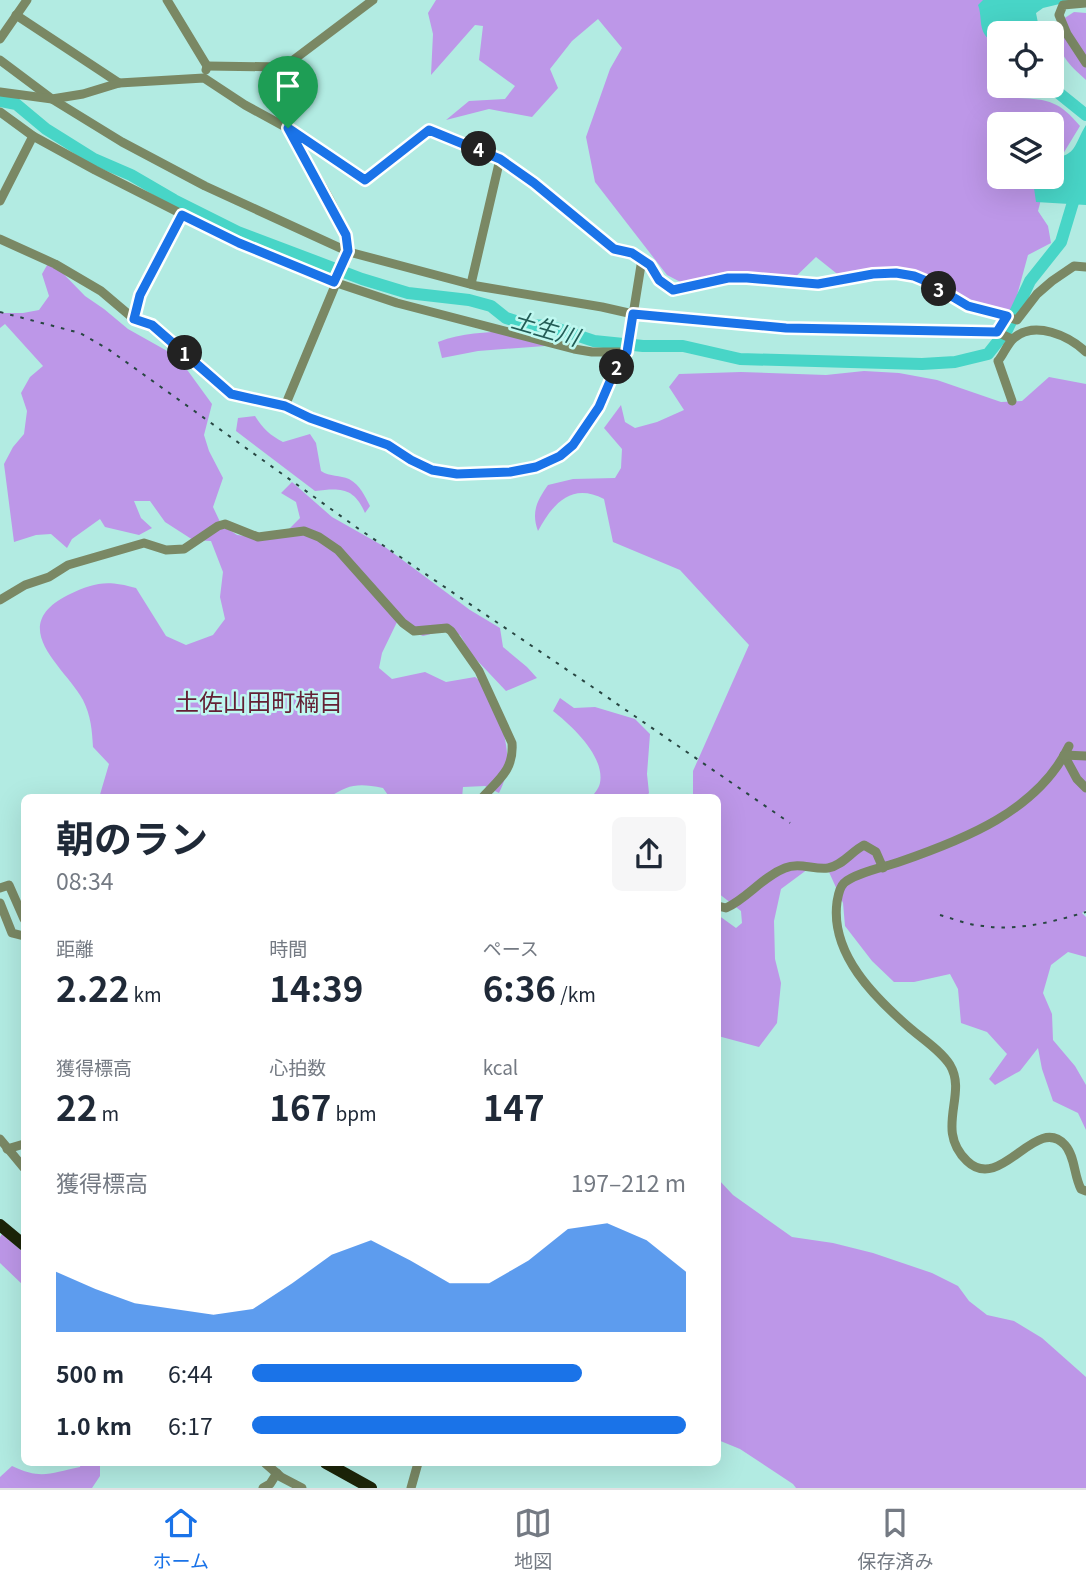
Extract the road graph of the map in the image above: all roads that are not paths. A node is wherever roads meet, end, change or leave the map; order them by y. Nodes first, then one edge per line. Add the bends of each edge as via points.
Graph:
1 (27, 0) edge
2 (167, 0) edge
3 (373, 0) edge
4 (1086, 2) edge
5 (16, 15) junction
6 (0, 39) edge
7 (0, 60) edge
8 (1086, 63) edge
9 (207, 66) junction
10 (204, 78) junction
11 (119, 83) junction
12 (0, 92) edge
13 (52, 99) junction
14 (0, 112) edge
15 (288, 128) junction
16 (33, 136) junction
17 (500, 159) junction
18 (0, 201) edge
19 (182, 215) junction
20 (0, 240) edge
21 (348, 251) junction
22 (642, 259) junction
23 (1086, 267) edge
24 (334, 282) junction
25 (471, 285) junction
26 (633, 314) junction
27 (1007, 316) junction
28 (134, 319) junction
29 (999, 333) junction
30 (1012, 340) junction
31 (627, 352) junction
32 (1086, 352) edge
33 (1012, 401) dead end
34 (285, 406) junction
35 (0, 600) edge
36 (1067, 751) junction
37 (1086, 756) edge
38 (1086, 788) edge
39 (486, 794) edge
40 (883, 868) junction
41 (0, 888) edge
42 (0, 903) edge
43 (721, 907) edge
44 (21, 912) edge
45 (21, 935) edge
46 (0, 1139) edge
47 (21, 1145) edge
48 (7, 1149) junction
49 (21, 1165) edge
50 (1086, 1191) edge
51 (0, 1225) edge
52 (21, 1242) edge
53 (269, 1466) edge
54 (331, 1466) edge
55 (417, 1466) edge
56 (277, 1473) junction
57 (262, 1488) edge
58 (302, 1488) edge
59 (371, 1488) edge
60 (411, 1488) edge

1 - 5 street
2 - 9 street
3 - 9 street via 284,67
4 - 8 street via 1063,5 1059,15
5 - 6 street
5 - 11 street
7 - 13 street
9 - 10 street
10 - 11 street
10 - 15 street
11 - 13 street
12 - 13 street
13 - 21 street via 205,186
14 - 16 street
15 - 17 street via 365,180 429,130
15 - 21 street via 341,223
16 - 18 street
16 - 19 street
17 - 22 street via 614,249
17 - 25 street
19 - 24 street
19 - 28 street via 140,295
20 - 28 street via 101,291
21 - 24 street
21 - 25 street
22 - 26 street
22 - 27 street via 673,290 728,278 818,284 896,273 926,281 968,306
23 - 27 street via 1074,266 1052,281 1017,320
24 - 31 street via 574,349
24 - 34 street
25 - 26 street
26 - 29 street via 786,328
26 - 31 street
27 - 29 street
28 - 34 street via 152,325 231,394
29 - 30 street
30 - 32 street via 1035,330 1051,332
30 - 33 street via 998,361
31 - 34 street via 573,445 536,467 510,472 432,470 388,445
35 - 39 street via 68,565 144,543 166,550 184,549 225,523 258,537 304,531 338,550 414,631 451,631 479,671 513,752 508,770
36 - 37 street
36 - 38 street via 1077,779
36 - 40 street via 1037,791 1001,817
40 - 43 street via 876,852 864,845 826,869 788,867 768,876 738,903
40 - 50 street via 844,883 835,919 838,937 850,962 876,995 951,1066 956,1087 951,1124 956,1145 967,1161 990,1170 1042,1139 1060,1141 1073,1160 1080,1189
41 - 44 street via 9,885
42 - 45 street via 12,933
46 - 48 street
47 - 48 street
48 - 49 street
51 - 52 highway
53 - 56 street
54 - 59 highway
55 - 60 street
56 - 57 street
56 - 58 street

